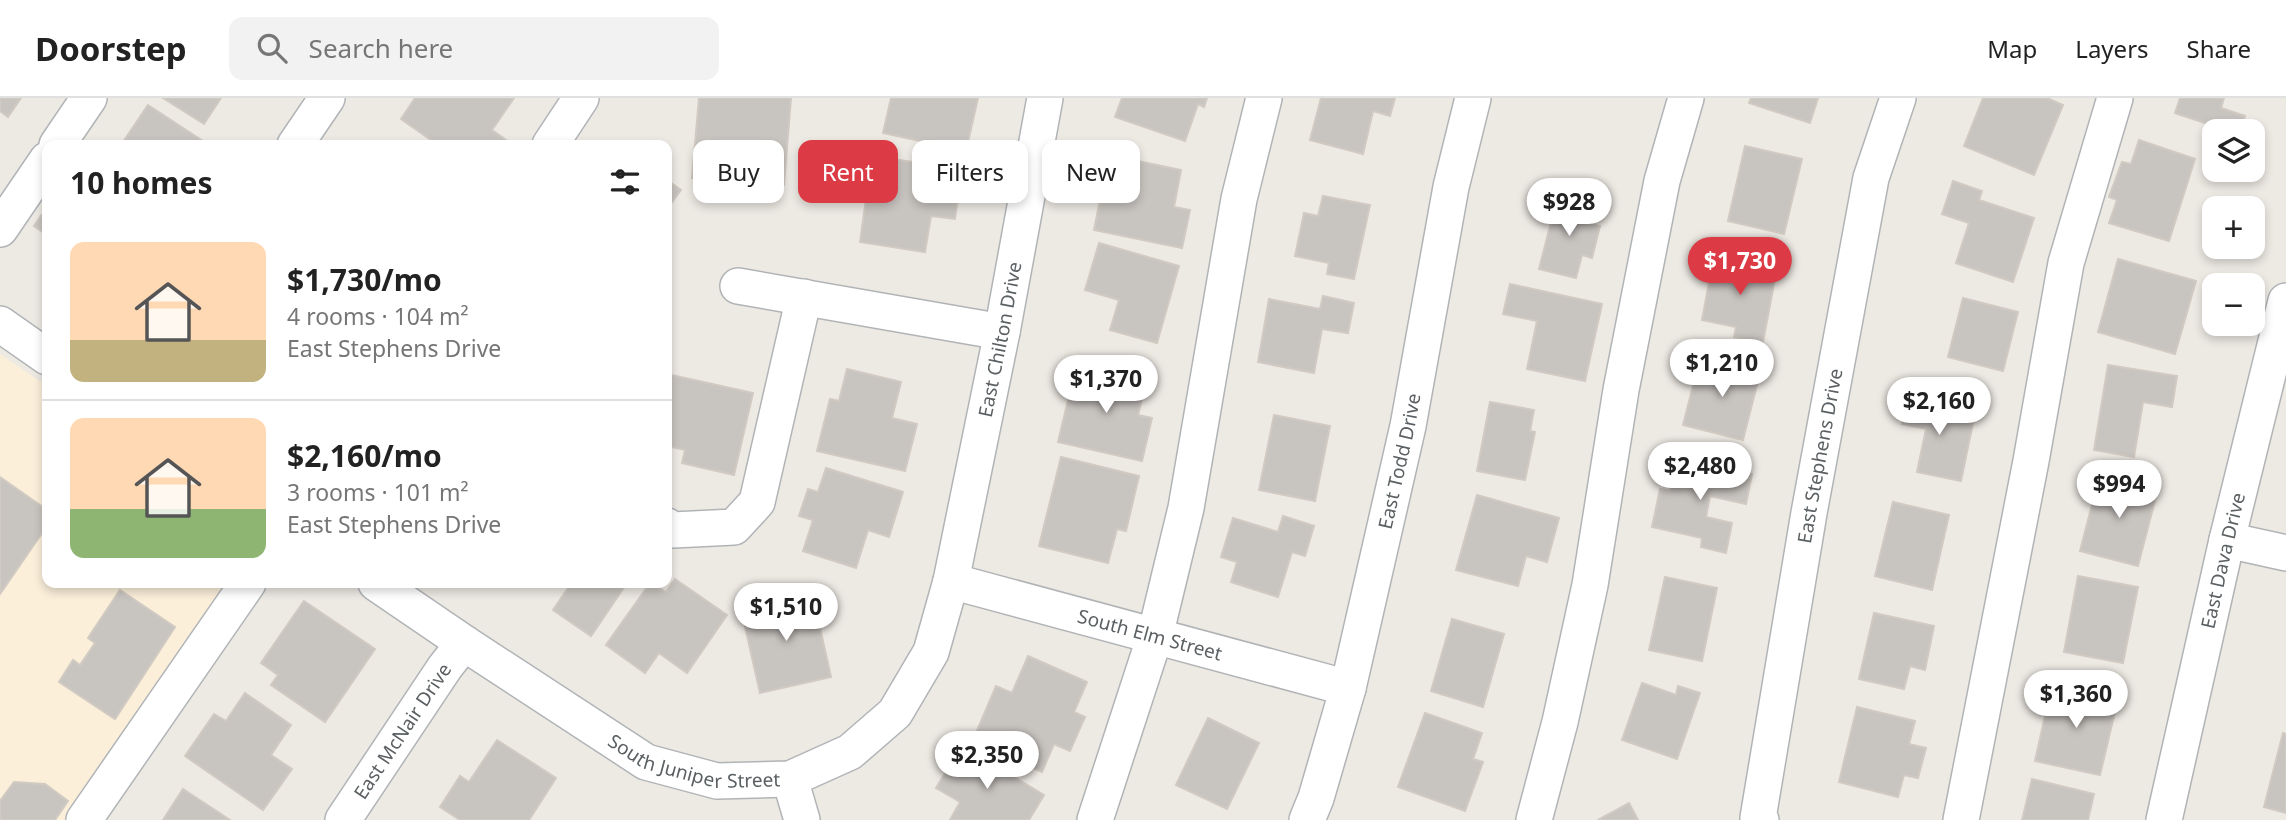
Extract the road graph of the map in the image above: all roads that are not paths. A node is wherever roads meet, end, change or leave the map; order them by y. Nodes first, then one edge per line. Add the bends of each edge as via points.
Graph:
1 (89, 98) edge
2 (327, 98) edge
3 (581, 98) edge
4 (1045, 98) edge
5 (1264, 98) edge
6 (1473, 98) edge
7 (1686, 98) edge
8 (1898, 98) edge
9 (2115, 98) edge
10 (60, 140) edge
11 (298, 140) edge
12 (554, 140) edge
13 (42, 167) edge
14 (0, 229) edge
15 (737, 286) dead end
16 (804, 297) junction
17 (2286, 301) edge
18 (0, 324) edge
19 (1002, 332) junction
20 (42, 353) edge
21 (672, 529) edge
22 (2227, 540) junction
23 (2286, 553) edge
24 (951, 581) junction
25 (245, 588) edge
26 (383, 588) edge
27 (1155, 636) junction
28 (464, 643) junction
29 (1348, 688) junction
30 (790, 779) junction
31 (1760, 819) edge
32 (84, 820) edge
33 (343, 820) edge
34 (802, 820) edge
35 (1095, 820) edge
36 (1307, 820) edge
37 (1534, 820) edge
38 (1961, 820) edge
39 (2164, 820) edge

1 - 10 street
2 - 11 street
3 - 12 street
4 - 19 street, East Chilton Drive
5 - 27 street via 1239,199 1186,508
6 - 29 street, East Todd Drive via 1451,187 1408,426
7 - 37 street via 1662,181 1621,390 1590,585
8 - 31 street, East Stephens Drive via 1868,191 1809,513
9 - 38 street via 2066,263
13 - 14 street
15 - 16 street
16 - 19 street
16 - 21 street via 757,502 734,527
17 - 22 street, East Dava Drive
18 - 20 street
19 - 24 street, East Chilton Drive
22 - 23 street
22 - 39 street, East Dava Drive
24 - 27 street, South Elm Street
24 - 30 street, South Juniper Street via 932,652 895,713 849,752
25 - 32 street
26 - 28 street, South Juniper Street
27 - 29 street, South Elm Street
27 - 35 street
28 - 30 street, South Juniper Street via 646,762 717,781
28 - 33 street, East McNair Drive
29 - 36 street, East Todd Drive
30 - 34 street

